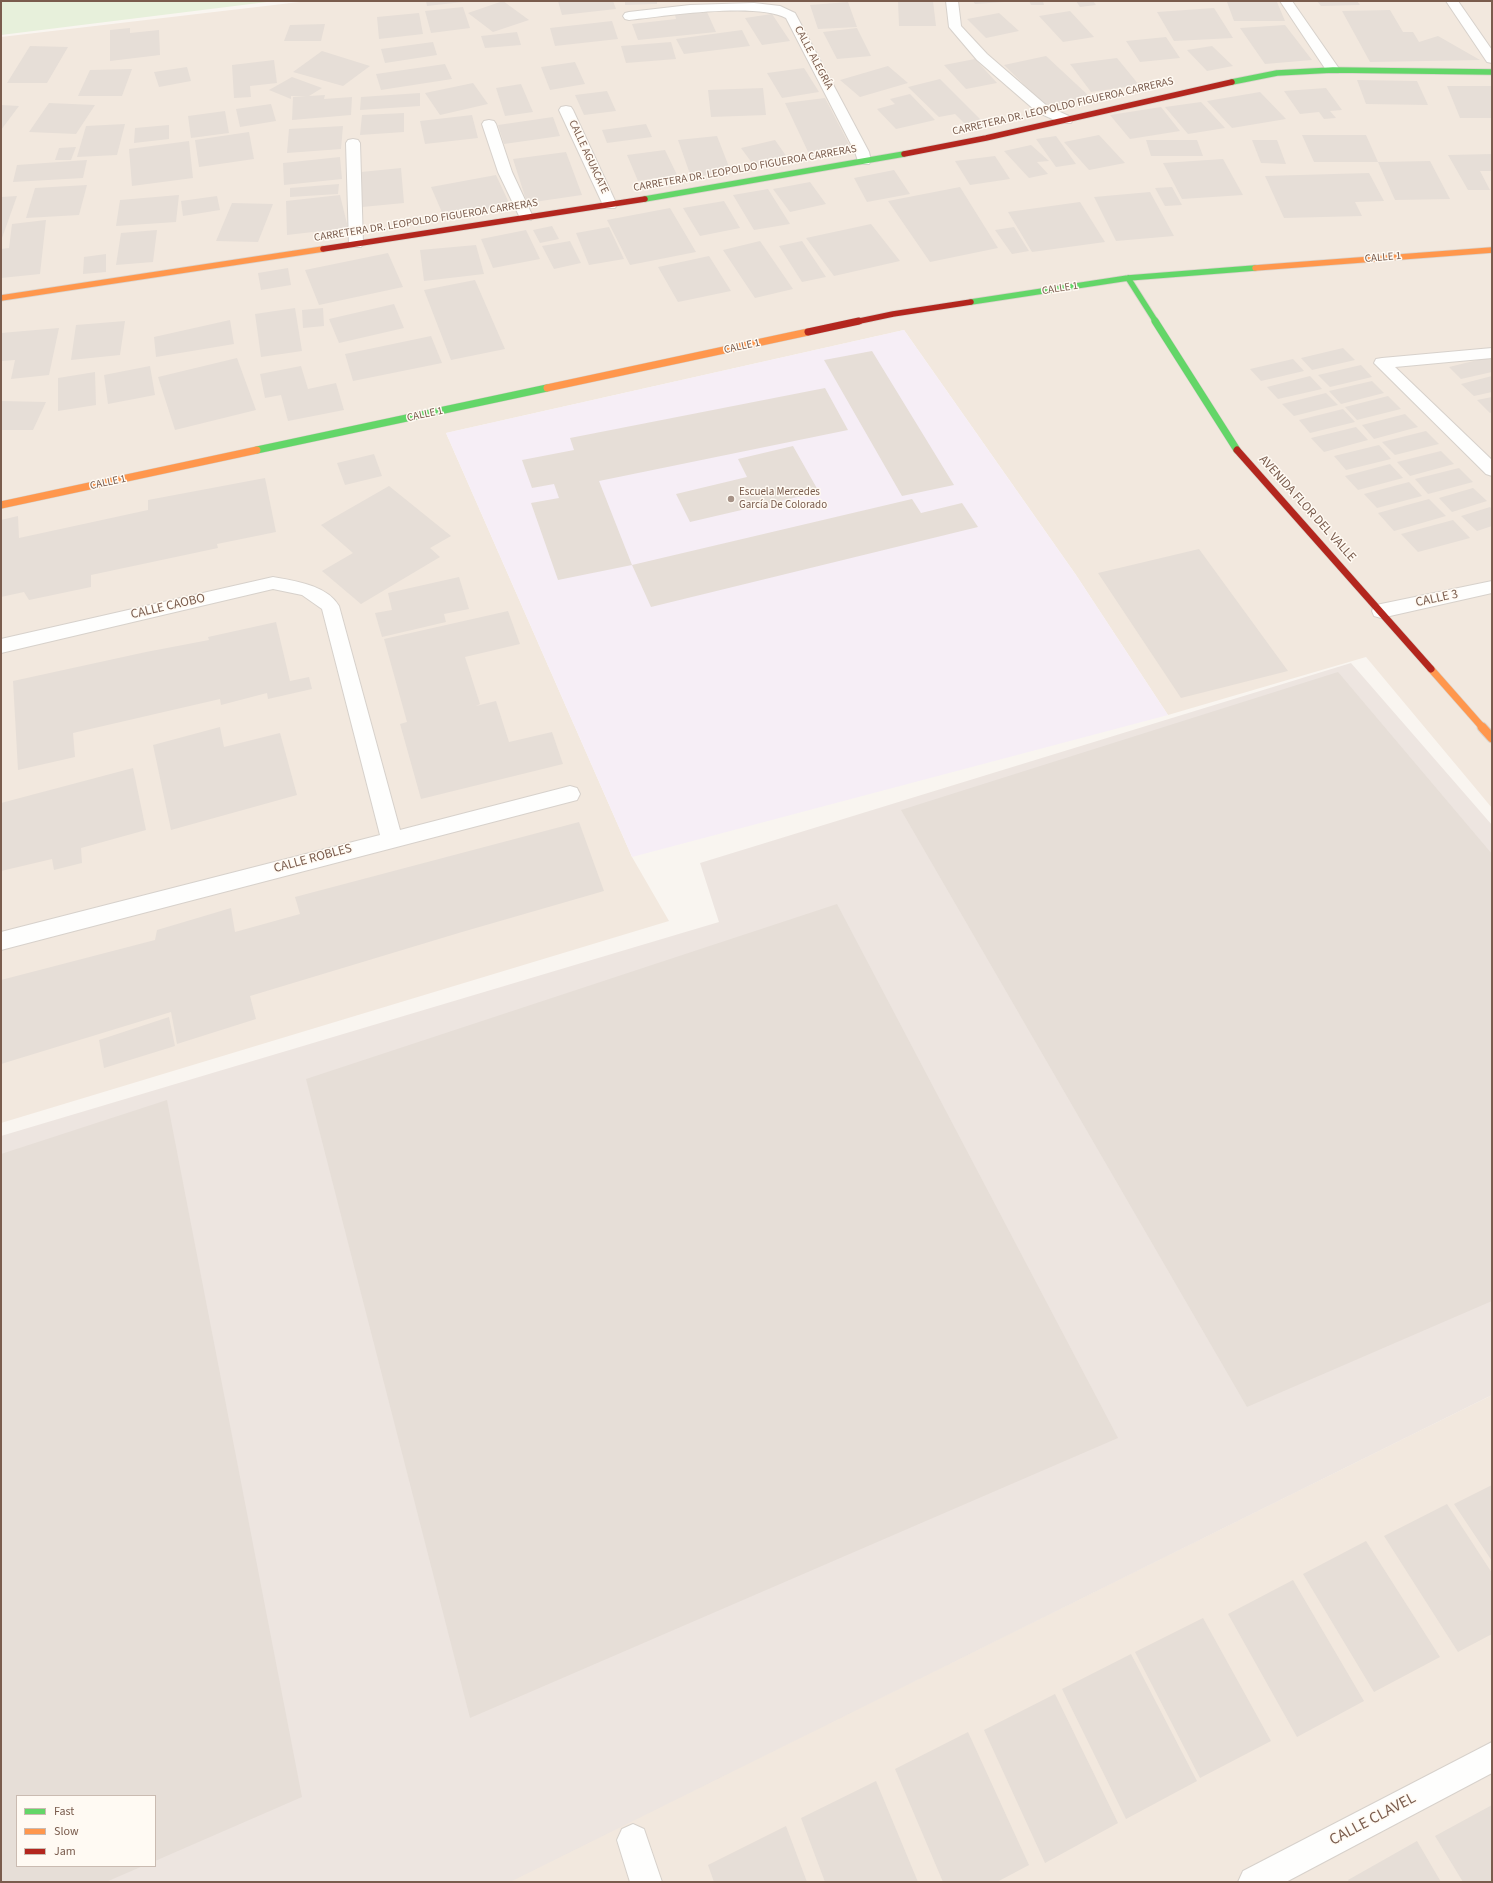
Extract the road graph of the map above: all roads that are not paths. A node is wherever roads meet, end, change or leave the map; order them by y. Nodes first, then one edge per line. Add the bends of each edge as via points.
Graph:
1 (952, 1) edge
2 (1286, 1) edge
3 (1452, 1) edge
4 (629, 16) dead end
5 (1492, 59) edge
6 (1333, 70) junction
7 (1492, 72) edge
8 (566, 110) dead end
9 (1066, 120) junction
10 (489, 124) dead end
11 (353, 143) dead end
12 (864, 161) junction
13 (610, 205) junction
14 (526, 218) junction
15 (356, 244) junction
16 (1492, 250) edge
17 (1128, 278) junction
18 (1, 298) edge
19 (1492, 353) edge
20 (1492, 470) edge
21 (1, 506) edge
22 (1492, 587) edge
23 (1381, 611) junction
24 (1, 646) edge
25 (1492, 738) edge
26 (570, 794) dead end
27 (392, 839) junction
28 (1, 941) edge
29 (1492, 1758) edge
30 (633, 1840) dead end
31 (646, 1882) edge
32 (1254, 1882) edge

1 - 9 street via 955,27 982,58 1042,109
2 - 6 street
3 - 5 street
4 - 12 street, CALLE ALEGRÍA via 690,9 754,7 780,10 791,16 862,152
6 - 7 street, CARRETERA DR. LEOPOLDO FIGUEROA CARRERAS
6 - 9 street, CARRETERA DR. LEOPOLDO FIGUEROA CARRERAS via 1277,73 1193,89
8 - 13 street, CALLE AGUACATE
9 - 12 street, CARRETERA DR. LEOPOLDO FIGUEROA CARRERAS via 969,142
10 - 14 street via 505,172
11 - 15 street
12 - 13 street, CARRETERA DR. LEOPOLDO FIGUEROA CARRERAS
13 - 14 street, CARRETERA DR. LEOPOLDO FIGUEROA CARRERAS
14 - 15 street, CARRETERA DR. LEOPOLDO FIGUEROA CARRERAS
15 - 18 street, CARRETERA DR. LEOPOLDO FIGUEROA CARRERAS
16 - 17 street, CALLE 1
17 - 21 street, CALLE 1 via 893,314
17 - 23 street, AVENIDA FLOR DEL VALLE via 1239,453
19 - 20 street via 1382,363
22 - 23 street, CALLE 3
23 - 25 street, AVENIDA FLOR DEL VALLE
24 - 27 street, CALLE CAOBO via 273,583 307,590 330,606
26 - 27 street, CALLE ROBLES
27 - 28 street, CALLE ROBLES
29 - 32 street, CALLE CLAVEL
30 - 31 street

